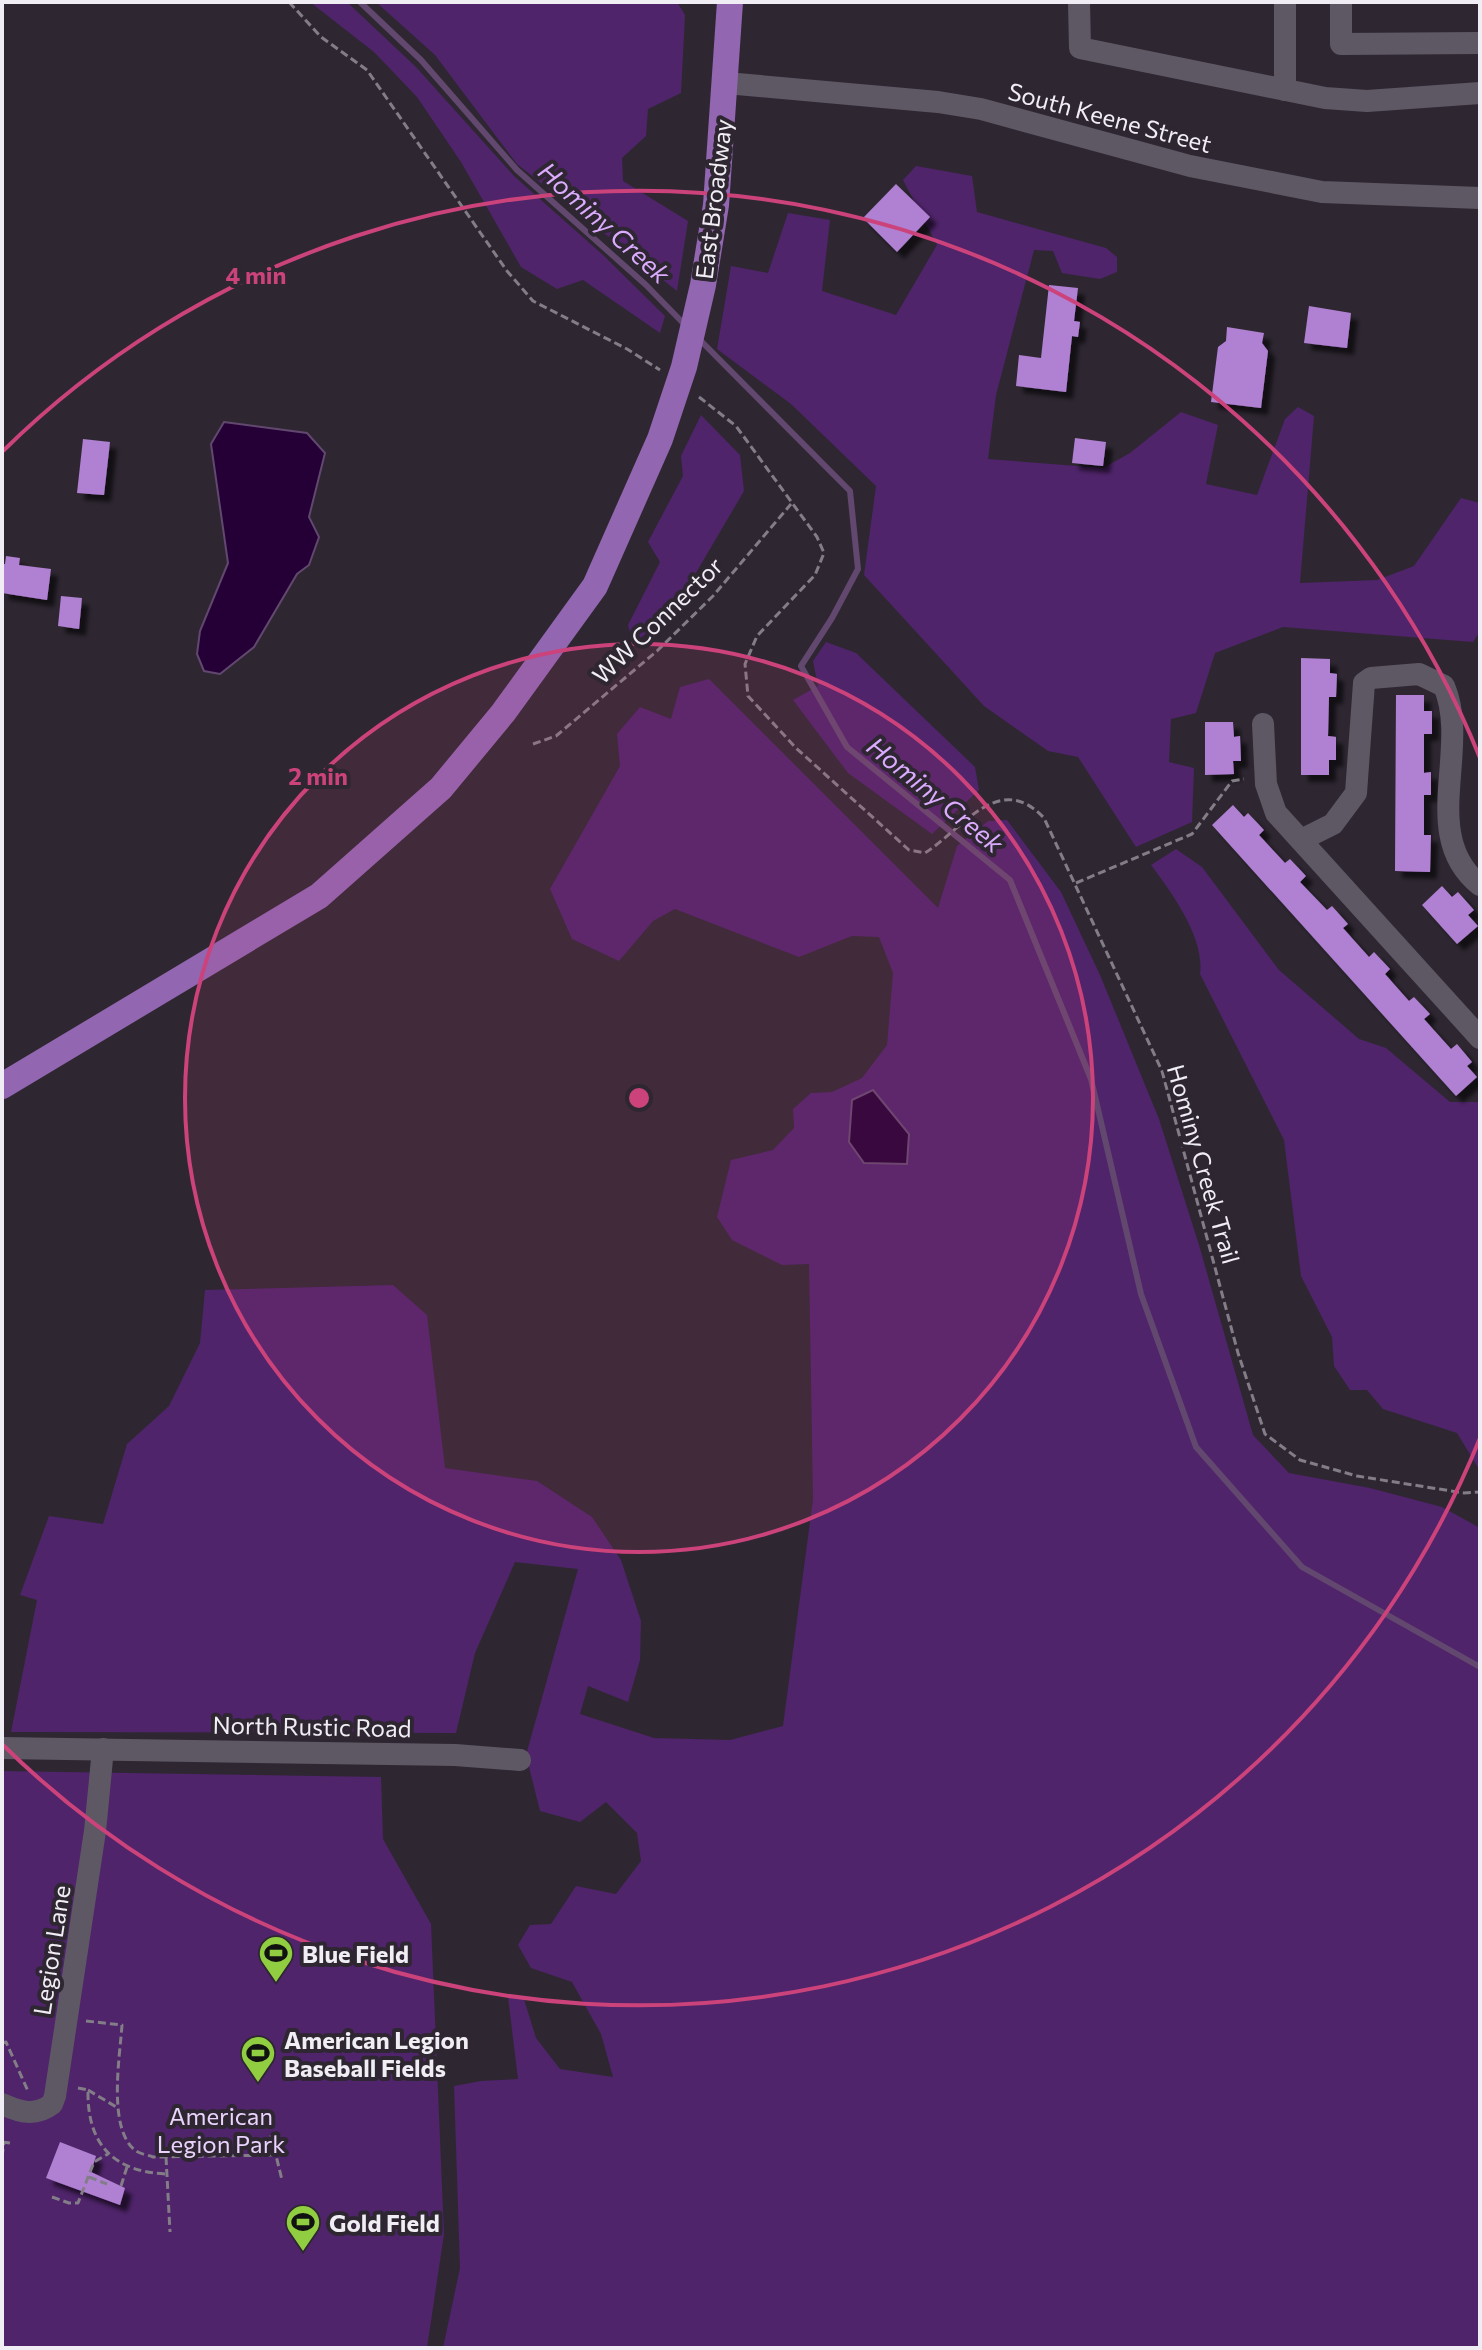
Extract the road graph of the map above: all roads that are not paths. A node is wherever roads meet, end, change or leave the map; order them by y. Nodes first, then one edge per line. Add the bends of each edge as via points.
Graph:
1 (730, 2) edge
2 (1079, 2) edge
3 (1285, 2) edge
4 (1341, 2) edge
5 (1480, 43) edge
6 (726, 83) junction
7 (1285, 90) junction
8 (1480, 93) edge
9 (1480, 198) edge
10 (1263, 724) dead end
11 (1301, 840) junction
12 (1480, 885) edge
13 (1480, 1038) edge
14 (2, 1086) edge
15 (2, 1748) edge
16 (103, 1749) junction
17 (520, 1760) dead end
18 (2, 2104) edge

1 - 6 main road, East Broadway
2 - 7 street via 1080,48
3 - 7 street
4 - 5 street via 1341,44
6 - 9 street, South Keene Street via 981,109 1190,166 1322,192
6 - 14 main road, East Broadway via 716,205 684,367 660,439 595,586 441,788 319,896
7 - 8 street via 1367,101
10 - 11 street via 1265,775 1276,813
11 - 12 street via 1333,824 1356,793 1364,683 1419,674 1444,686 1449,698 1450,837 1457,858
11 - 13 street
15 - 16 street, North Rustic Road
16 - 17 street, North Rustic Road
16 - 18 street, Legion Lane via 52,2104 39,2112

